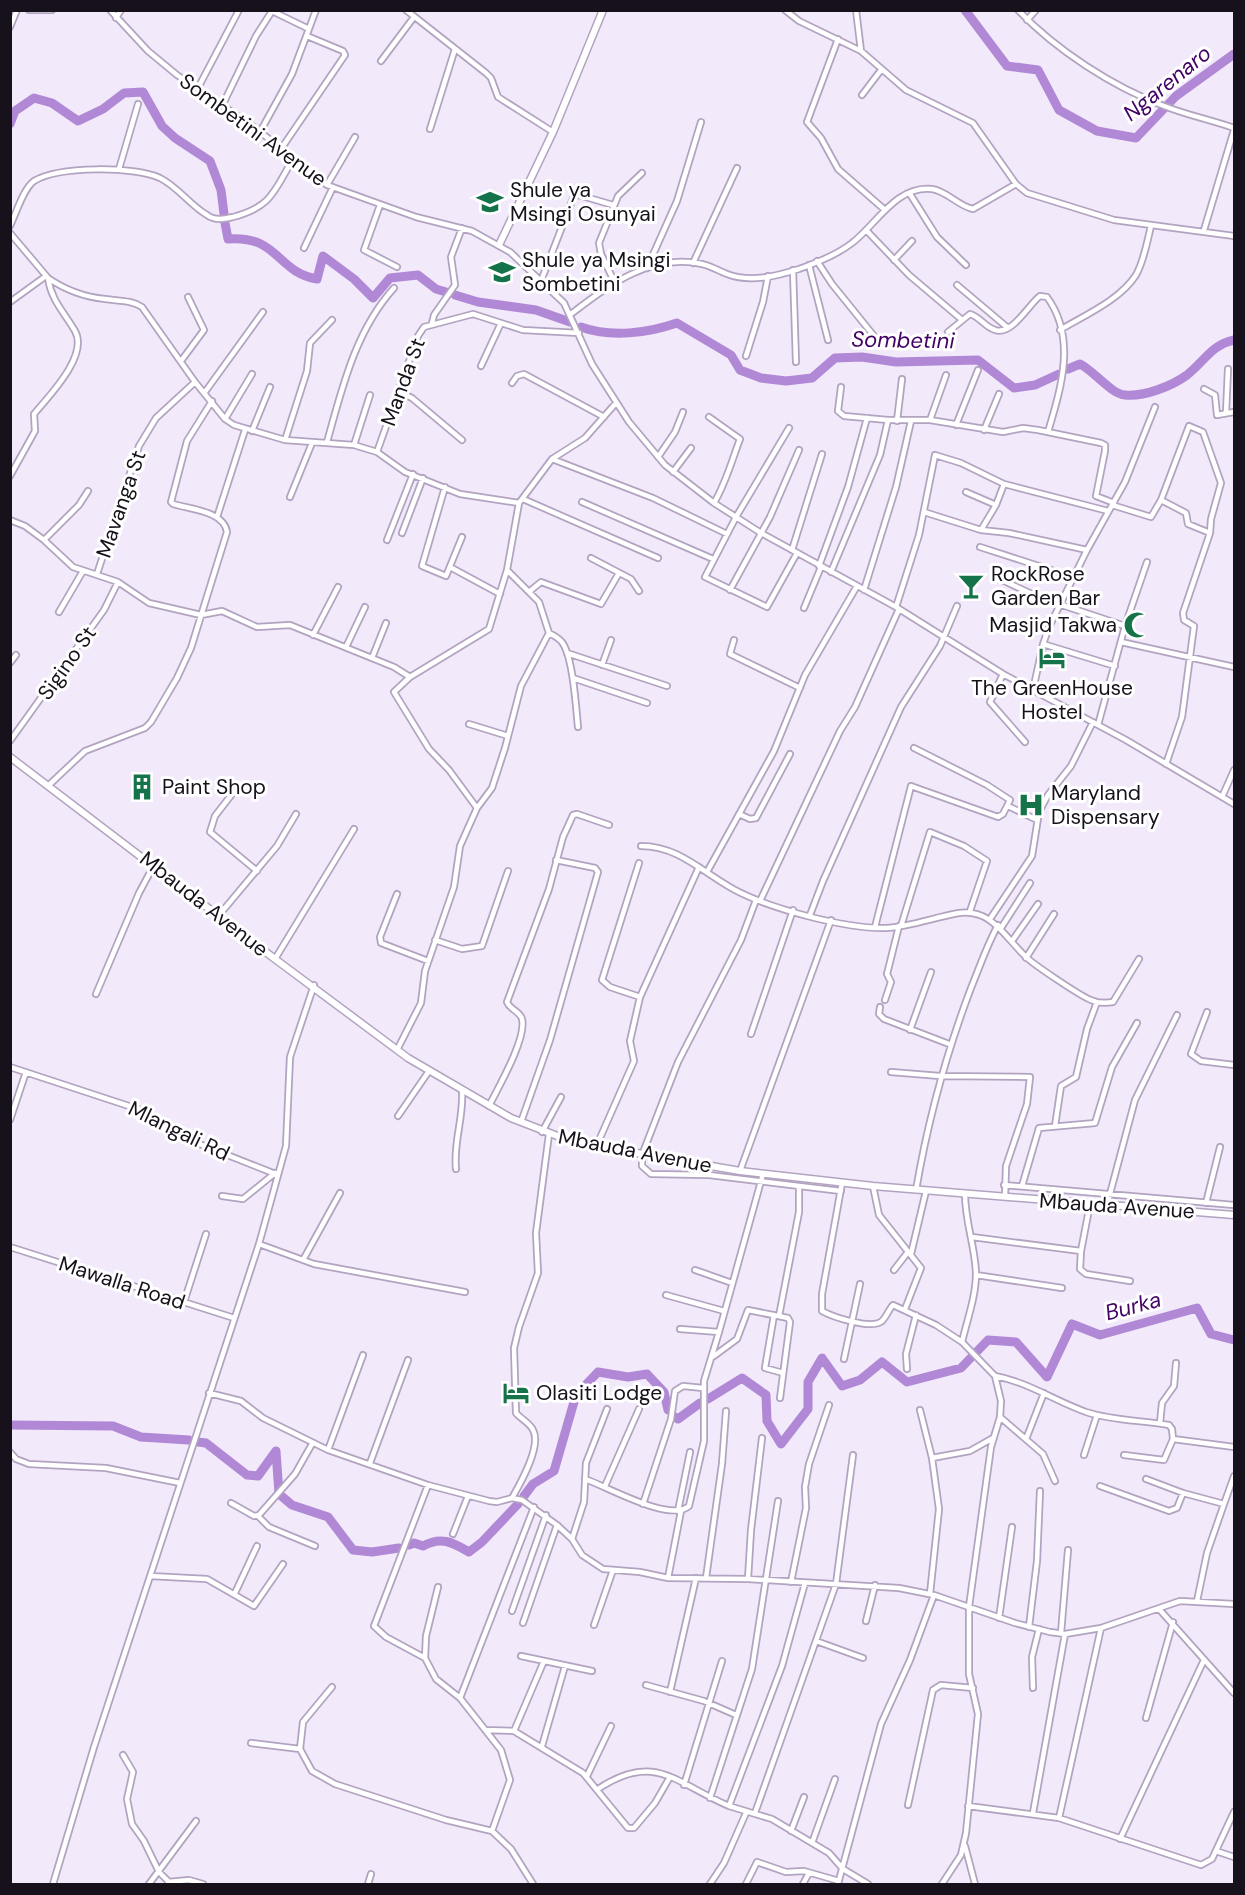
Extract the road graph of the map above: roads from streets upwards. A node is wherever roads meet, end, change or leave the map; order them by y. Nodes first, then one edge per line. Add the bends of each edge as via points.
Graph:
1 (17, 10) edge
2 (29, 10) edge
3 (52, 10) edge
4 (110, 10) edge
5 (121, 10) edge
6 (239, 10) edge
7 (316, 10) edge
8 (406, 10) edge
9 (603, 10) edge
10 (785, 10) edge
11 (856, 10) edge
12 (1018, 10) edge
13 (1036, 10) edge
14 (272, 11) edge
15 (414, 17) junction
16 (116, 18) junction
17 (1027, 20) junction
18 (10, 27) edge
19 (309, 29) junction
20 (307, 36) junction
21 (838, 39) junction
22 (455, 49) junction
23 (861, 51) junction
24 (381, 61) dead end
25 (881, 70) junction
26 (198, 88) junction
27 (862, 95) dead end
28 (223, 104) junction
29 (138, 105) dead end
30 (701, 122) dead end
31 (430, 129) dead end
32 (1234, 129) edge
33 (260, 132) junction
34 (553, 132) junction
35 (355, 137) dead end
36 (281, 149) junction
37 (292, 159) junction
38 (736, 168) dead end
39 (119, 169) junction
40 (642, 173) dead end
41 (1016, 184) junction
42 (327, 185) junction
43 (333, 187) junction
44 (910, 194) junction
45 (613, 204) junction
46 (380, 205) junction
47 (885, 210) junction
48 (10, 226) edge
49 (1151, 226) junction
50 (462, 228) junction
51 (866, 230) junction
52 (1204, 230) junction
53 (10, 233) edge
54 (1234, 236) edge
55 (912, 242) dead end
56 (499, 245) junction
57 (304, 248) dead end
58 (894, 260) junction
59 (817, 261) junction
60 (693, 263) junction
61 (809, 265) junction
62 (966, 265) dead end
63 (397, 267) dead end
64 (647, 268) junction
65 (793, 270) junction
66 (768, 276) junction
67 (47, 277) junction
68 (541, 281) junction
69 (614, 281) junction
70 (957, 285) dead end
71 (394, 288) dead end
72 (188, 297) dead end
73 (10, 302) edge
74 (263, 312) dead end
75 (571, 315) junction
76 (332, 320) dead end
77 (961, 320) junction
78 (432, 323) junction
79 (501, 323) junction
80 (1008, 327) junction
81 (1060, 330) junction
82 (948, 332) dead end
83 (579, 333) junction
84 (874, 336) dead end
85 (828, 340) dead end
86 (746, 356) dead end
87 (181, 361) junction
88 (796, 362) dead end
89 (481, 366) dead end
90 (1228, 369) dead end
91 (978, 370) dead end
92 (252, 374) dead end
93 (946, 375) dead end
94 (902, 379) dead end
95 (195, 382) junction
96 (512, 383) dead end
97 (270, 387) dead end
98 (841, 387) dead end
99 (1204, 389) dead end
100 (205, 392) junction
101 (399, 393) junction
102 (999, 394) dead end
103 (370, 395) dead end
104 (212, 401) junction
105 (616, 403) junction
106 (1155, 407) dead end
107 (1234, 411) edge
108 (683, 412) dead end
109 (1226, 413) junction
110 (604, 417) junction
111 (709, 417) dead end
112 (867, 418) junction
113 (225, 419) junction
114 (888, 420) junction
115 (930, 420) junction
116 (897, 421) junction
117 (911, 421) junction
118 (956, 425) junction
119 (789, 428) dead end
120 (245, 430) junction
121 (984, 430) junction
122 (252, 432) junction
123 (1048, 432) junction
124 (285, 440) junction
125 (462, 440) dead end
126 (327, 442) junction
127 (312, 443) junction
128 (354, 445) junction
129 (691, 448) dead end
130 (800, 450) dead end
131 (377, 452) junction
132 (822, 454) dead end
133 (658, 457) junction
134 (552, 459) junction
135 (673, 472) junction
136 (413, 474) junction
137 (10, 476) edge
138 (423, 478) junction
139 (1004, 484) junction
140 (445, 487) junction
141 (88, 491) dead end
142 (966, 492) dead end
143 (290, 497) dead end
144 (1161, 500) junction
145 (521, 501) junction
146 (582, 502) dead end
147 (714, 502) junction
148 (1113, 504) junction
149 (996, 505) junction
150 (1108, 511) junction
151 (924, 513) junction
152 (217, 517) junction
153 (736, 517) junction
154 (10, 520) edge
155 (981, 530) junction
156 (761, 533) junction
157 (1210, 533) junction
158 (402, 534) dead end
159 (727, 534) junction
160 (462, 537) dead end
161 (44, 540) junction
162 (387, 540) dead end
163 (980, 547) dead end
164 (1087, 550) junction
165 (794, 552) junction
166 (591, 558) dead end
167 (658, 558) dead end
168 (713, 559) junction
169 (1147, 562) dead end
170 (820, 566) junction
171 (450, 567) junction
172 (507, 570) junction
173 (83, 571) junction
174 (831, 572) junction
175 (620, 573) junction
176 (97, 574) junction
177 (1073, 577) junction
178 (1000, 579) dead end
179 (118, 582) junction
180 (857, 586) junction
181 (338, 587) dead end
182 (730, 590) junction
183 (864, 590) junction
184 (530, 591) junction
185 (639, 591) dead end
186 (500, 594) junction
187 (1060, 603) junction
188 (957, 606) dead end
189 (365, 607) dead end
190 (804, 608) dead end
191 (898, 608) junction
192 (59, 612) dead end
193 (201, 615) junction
194 (386, 623) dead end
195 (1125, 626) junction
196 (549, 633) junction
197 (313, 635) junction
198 (944, 637) junction
199 (611, 640) dead end
200 (734, 640) dead end
201 (1121, 642) junction
202 (1043, 644) junction
203 (346, 647) junction
204 (567, 653) junction
205 (16, 655) dead end
206 (372, 658) junction
207 (1190, 659) junction
208 (10, 663) edge
209 (602, 665) junction
210 (1115, 666) junction
211 (1234, 667) edge
212 (1003, 674) junction
213 (410, 677) junction
214 (573, 678) junction
215 (667, 686) dead end
216 (800, 688) junction
217 (1033, 690) junction
218 (646, 704) dead end
219 (1096, 723) junction
220 (469, 724) dead end
221 (578, 727) dead end
222 (508, 736) junction
223 (10, 741) edge
224 (1025, 742) dead end
225 (914, 748) dead end
226 (790, 754) dead end
227 (10, 757) edge
228 (1166, 764) junction
229 (1234, 771) edge
230 (49, 785) junction
231 (236, 789) dead end
232 (1222, 797) junction
233 (1234, 804) edge
234 (1008, 806) junction
235 (477, 808) junction
236 (296, 814) dead end
237 (739, 814) junction
238 (1037, 820) junction
239 (609, 825) dead end
240 (354, 829) dead end
241 (641, 846) dead end
242 (556, 860) junction
243 (639, 863) dead end
244 (154, 865) junction
245 (699, 867) junction
246 (257, 871) junction
247 (508, 871) dead end
248 (707, 872) junction
249 (1030, 883) dead end
250 (397, 894) dead end
251 (758, 900) junction
252 (1038, 904) dead end
253 (793, 910) junction
254 (970, 912) junction
255 (220, 914) junction
256 (1054, 914) dead end
257 (810, 915) junction
258 (990, 919) junction
259 (831, 920) junction
260 (900, 926) junction
261 (1000, 926) junction
262 (875, 927) junction
263 (435, 940) junction
264 (1012, 941) junction
265 (1026, 958) junction
266 (275, 959) junction
267 (1139, 959) dead end
268 (428, 961) junction
269 (931, 972) dead end
270 (314, 986) junction
271 (96, 994) dead end
272 (640, 997) junction
273 (885, 1000) dead end
274 (1097, 1002) junction
275 (880, 1007) dead end
276 (1207, 1012) dead end
277 (1176, 1015) dead end
278 (1137, 1023) dead end
279 (910, 1029) junction
280 (751, 1034) dead end
281 (950, 1044) junction
282 (397, 1050) junction
283 (1234, 1065) edge
284 (10, 1067) edge
285 (429, 1071) junction
286 (26, 1072) junction
287 (891, 1072) dead end
288 (940, 1076) junction
289 (462, 1090) junction
290 (561, 1097) dead end
291 (489, 1106) junction
292 (398, 1116) dead end
293 (10, 1120) edge
294 (521, 1122) junction
295 (1055, 1126) junction
296 (545, 1133) junction
297 (596, 1147) junction
298 (1220, 1147) dead end
299 (642, 1155) junction
300 (456, 1169) dead end
301 (740, 1171) junction
302 (277, 1174) junction
303 (763, 1174) junction
304 (760, 1183) junction
305 (842, 1183) junction
306 (1005, 1185) junction
307 (873, 1186) junction
308 (1022, 1186) junction
309 (799, 1188) junction
310 (841, 1191) junction
311 (916, 1191) junction
312 (926, 1191) junction
313 (340, 1193) dead end
314 (965, 1194) junction
315 (1109, 1194) junction
316 (222, 1196) dead end
317 (1005, 1197) junction
318 (1206, 1203) junction
319 (1090, 1204) junction
320 (1107, 1205) junction
321 (1234, 1205) edge
322 (1234, 1215) edge
323 (206, 1233) dead end
324 (972, 1237) junction
325 (259, 1245) junction
326 (10, 1247) edge
327 (1081, 1251) junction
328 (909, 1253) junction
329 (303, 1260) junction
330 (695, 1270) dead end
331 (894, 1270) dead end
332 (976, 1275) junction
333 (1130, 1281) dead end
334 (732, 1283) junction
335 (860, 1284) dead end
336 (1062, 1288) dead end
337 (465, 1292) dead end
338 (666, 1295) dead end
339 (184, 1302) junction
340 (905, 1309) junction
341 (723, 1311) junction
342 (776, 1315) junction
343 (916, 1315) junction
344 (234, 1318) junction
345 (854, 1322) junction
346 (680, 1329) dead end
347 (719, 1332) junction
348 (962, 1342) junction
349 (363, 1355) dead end
350 (714, 1356) junction
351 (844, 1359) dead end
352 (408, 1360) dead end
353 (1176, 1364) dead end
354 (907, 1369) dead end
355 (783, 1373) junction
356 (995, 1376) junction
357 (703, 1388) junction
358 (209, 1393) junction
359 (1044, 1393) junction
360 (780, 1398) dead end
361 (829, 1405) dead end
362 (607, 1409) dead end
363 (639, 1409) dead end
364 (920, 1410) dead end
365 (726, 1411) dead end
366 (1097, 1415) junction
367 (1000, 1417) junction
368 (1160, 1423) junction
369 (762, 1438) dead end
370 (993, 1438) junction
371 (1026, 1438) junction
372 (1173, 1439) junction
373 (312, 1444) junction
374 (1234, 1447) edge
375 (328, 1450) junction
376 (10, 1452) edge
377 (690, 1452) dead end
378 (853, 1455) dead end
379 (1084, 1455) dead end
380 (1124, 1455) dead end
381 (932, 1458) junction
382 (370, 1463) junction
383 (1234, 1478) edge
384 (585, 1479) junction
385 (1146, 1479) dead end
386 (1055, 1480) dead end
387 (180, 1484) junction
388 (428, 1485) junction
389 (606, 1486) junction
390 (1100, 1486) dead end
391 (1040, 1491) dead end
392 (1183, 1492) junction
393 (468, 1496) junction
394 (512, 1498) junction
395 (778, 1501) dead end
396 (231, 1503) dead end
397 (643, 1504) junction
398 (1224, 1504) junction
399 (534, 1507) junction
400 (680, 1511) junction
401 (546, 1515) junction
402 (258, 1516) junction
403 (557, 1525) junction
404 (1012, 1527) dead end
405 (453, 1534) dead end
406 (572, 1539) junction
407 (257, 1546) dead end
408 (315, 1546) dead end
409 (1068, 1550) dead end
410 (283, 1564) dead end
411 (614, 1570) junction
412 (150, 1576) junction
413 (668, 1578) junction
414 (696, 1578) junction
415 (706, 1578) junction
416 (748, 1579) junction
417 (765, 1580) junction
418 (791, 1582) junction
419 (805, 1583) junction
420 (836, 1584) junction
421 (875, 1585) junction
422 (438, 1587) dead end
423 (235, 1593) junction
424 (932, 1595) junction
425 (1197, 1601) junction
426 (1234, 1604) edge
427 (969, 1607) junction
428 (1159, 1609) junction
429 (512, 1611) dead end
430 (999, 1617) junction
431 (866, 1621) dead end
432 (1173, 1622) junction
433 (524, 1623) dead end
434 (594, 1625) dead end
435 (1029, 1627) junction
436 (1101, 1628) junction
437 (1039, 1629) junction
438 (1063, 1633) junction
439 (816, 1641) junction
440 (521, 1656) dead end
441 (424, 1658) junction
442 (863, 1658) dead end
443 (1204, 1660) junction
444 (544, 1661) junction
445 (722, 1661) dead end
446 (565, 1666) junction
447 (592, 1671) dead end
448 (646, 1685) dead end
449 (332, 1687) dead end
450 (973, 1688) junction
451 (1033, 1688) dead end
452 (670, 1692) junction
453 (1234, 1693) edge
454 (460, 1698) junction
455 (711, 1703) junction
456 (736, 1715) junction
457 (1146, 1718) dead end
458 (612, 1726) dead end
459 (485, 1730) junction
460 (514, 1731) junction
461 (252, 1743) dead end
462 (542, 1746) junction
463 (300, 1749) junction
464 (123, 1755) dead end
465 (587, 1776) junction
466 (670, 1777) junction
467 (835, 1779) dead end
468 (684, 1785) junction
469 (598, 1789) junction
470 (804, 1797) dead end
471 (710, 1798) junction
472 (908, 1805) dead end
473 (729, 1806) junction
474 (968, 1806) junction
475 (1234, 1812) edge
476 (746, 1813) junction
477 (755, 1813) junction
478 (1033, 1813) junction
479 (1059, 1818) junction
480 (196, 1821) dead end
481 (492, 1831) junction
482 (791, 1831) junction
483 (1120, 1839) junction
484 (812, 1843) junction
485 (964, 1844) junction
486 (1216, 1851) junction
487 (1234, 1857) edge
488 (843, 1869) junction
489 (159, 1872) junction
490 (809, 1873) junction
491 (371, 1874) dead end
492 (170, 1883) edge
493 (838, 1883) edge
494 (53, 1884) edge
495 (149, 1884) edge
496 (203, 1884) edge
497 (368, 1884) edge
498 (533, 1884) edge
499 (710, 1884) edge
500 (746, 1884) edge
501 (804, 1884) edge
502 (868, 1884) edge
503 (942, 1884) edge
504 (975, 1884) edge

1 - 18 street
2 - 3 street
4 - 16 street, Sombetini Avenue
5 - 16 street
6 - 26 street
7 - 19 street
8 - 15 street
9 - 34 street
10 - 21 street
11 - 23 street
12 - 17 street
13 - 17 street
14 - 19 street
14 - 28 street
15 - 22 street
15 - 24 street
16 - 26 street, Sombetini Avenue via 148,51
17 - 32 street via 1080,61 1161,105
19 - 20 street
20 - 33 street via 292,74
20 - 36 street via 345,55
21 - 23 street
21 - 47 street via 807,122 838,169
22 - 31 street
22 - 34 street via 491,78 498,97
23 - 25 street
25 - 27 street
25 - 41 street via 906,90 976,125
26 - 28 street, Sombetini Avenue
28 - 33 street, Sombetini Avenue
29 - 39 street
30 - 64 street via 677,201
32 - 52 street
33 - 36 street, Sombetini Avenue
34 - 56 street
35 - 42 street
36 - 37 street, Sombetini Avenue
37 - 39 street via 261,207 220,219 207,216 160,178
37 - 42 street, Sombetini Avenue
38 - 60 street
39 - 48 street via 78,171 36,180 29,186
40 - 45 street
41 - 44 street via 973,209 938,190
41 - 49 street via 1027,193 1094,215
42 - 43 street, Sombetini Avenue
43 - 46 street, Sombetini Avenue
43 - 57 street
44 - 47 street
44 - 62 street via 937,237
45 - 68 street via 574,196
45 - 69 street via 599,249
46 - 50 street, Sombetini Avenue
46 - 63 street via 364,250
47 - 51 street
49 - 52 street
49 - 81 street via 1133,279 1110,299
50 - 56 street, Sombetini Avenue
50 - 78 street via 452,257 455,285
51 - 58 street
51 - 59 street via 845,248
52 - 54 street
53 - 67 street
55 - 58 street
56 - 68 street, Sombetini Avenue
58 - 77 street
59 - 61 street
59 - 84 street
60 - 64 street
60 - 66 street via 743,279
61 - 65 street
61 - 85 street
64 - 69 street
65 - 66 street
65 - 88 street
66 - 86 street
67 - 73 street
67 - 87 street via 85,295 138,304
67 - 137 street via 53,298 74,330 77,344 60,385 34,414 35,431
68 - 75 street, Sombetini Avenue via 558,295
69 - 75 street
70 - 80 street
71 - 126 street via 355,351
72 - 87 street via 204,330
74 - 100 street
75 - 83 street, Sombetini Avenue
76 - 124 street via 308,346 307,371
77 - 80 street via 973,315 995,331
77 - 82 street
78 - 79 street, Manda St via 472,314
78 - 101 street, Manda St via 418,336
79 - 83 street, Manda St via 533,331
79 - 89 street
80 - 81 street via 1036,298 1044,295
81 - 123 street via 1064,367
83 - 105 street, Sombetini Avenue
87 - 95 street
90 - 109 street
91 - 118 street
92 - 113 street
93 - 115 street
94 - 116 street
95 - 100 street
95 - 176 street, Mavanga St via 156,418 139,446
96 - 110 street via 524,374
97 - 122 street
98 - 112 street via 837,407 840,414
99 - 109 street via 1215,395 1217,415
100 - 104 street
101 - 125 street
101 - 131 street, Manda St
102 - 121 street
103 - 128 street
104 - 113 street
104 - 152 street via 187,441 171,501
105 - 110 street
105 - 133 street, Sombetini Avenue
106 - 148 street
107 - 109 street
108 - 133 street
110 - 134 street via 585,438
111 - 147 street via 740,439
112 - 114 street
112 - 170 street
113 - 120 street
114 - 116 street
114 - 174 street via 880,455
115 - 117 street
115 - 118 street
116 - 117 street
117 - 183 street via 894,496
118 - 121 street
119 - 153 street
120 - 122 street
120 - 152 street
121 - 123 street via 1006,433 1023,428
122 - 124 street
123 - 148 street via 1105,445 1095,493
124 - 127 street
126 - 127 street
126 - 128 street
127 - 143 street
128 - 131 street
129 - 135 street
130 - 156 street
131 - 136 street
132 - 165 street
133 - 135 street, Sombetini Avenue
134 - 145 street
134 - 159 street via 653,498
135 - 147 street, Sombetini Avenue
136 - 138 street
136 - 162 street
138 - 140 street
138 - 158 street
139 - 149 street
139 - 150 street
139 - 151 street via 935,455
140 - 145 street via 475,499
140 - 171 street via 422,565 444,577
141 - 161 street
142 - 149 street
144 - 148 street via 1150,517
144 - 157 street via 1186,513 1188,524
144 - 157 street via 1191,425 1204,433 1221,483
145 - 167 street
145 - 172 street
146 - 168 street
147 - 153 street, Sombetini Avenue
148 - 150 street
149 - 155 street
150 - 164 street
151 - 155 street
151 - 191 street
152 - 193 street via 227,532
153 - 156 street, Sombetini Avenue
153 - 159 street
154 - 161 street
155 - 164 street
156 - 165 street, Sombetini Avenue
156 - 182 street
157 - 207 street via 1183,613 1184,620 1194,627
159 - 168 street
160 - 171 street
161 - 173 street via 68,563
163 - 177 street
164 - 177 street
165 - 170 street, Sombetini Avenue
165 - 182 street via 767,608
166 - 175 street
168 - 182 street via 705,577
169 - 195 street
170 - 174 street, Sombetini Avenue
170 - 190 street
171 - 186 street
172 - 184 street
172 - 186 street
173 - 176 street
173 - 192 street
174 - 180 street, Sombetini Avenue
175 - 184 street via 601,604 541,582
175 - 185 street via 632,580
176 - 179 street
177 - 187 street
178 - 187 street
179 - 193 street via 149,603
179 - 223 street, Sigino St via 104,610
180 - 183 street
180 - 216 street
181 - 197 street
183 - 191 street
184 - 196 street via 539,602
186 - 213 street via 486,632
187 - 195 street
187 - 202 street
188 - 198 street
189 - 203 street
191 - 198 street
191 - 251 street via 855,707 838,734
193 - 197 street via 222,611 253,626 285,624
193 - 230 street via 184,664 151,722 145,728 85,751
194 - 206 street
195 - 201 street
196 - 204 street via 562,642
196 - 222 street via 521,686
197 - 203 street
198 - 212 street
198 - 257 street via 901,707
199 - 209 street
200 - 216 street via 730,654
201 - 207 street
201 - 210 street
202 - 210 street
202 - 217 street
203 - 206 street
204 - 209 street
204 - 214 street
205 - 208 street
206 - 213 street
207 - 211 street
207 - 228 street via 1182,717
209 - 215 street
210 - 219 street
212 - 217 street
212 - 224 street via 990,702
213 - 235 street via 395,690 396,696 429,748
214 - 218 street
214 - 221 street
216 - 237 street via 774,751
217 - 219 street
219 - 228 street
219 - 238 street via 1048,795
220 - 222 street
222 - 235 street via 492,788
225 - 234 street via 1009,798
226 - 237 street via 756,819
227 - 230 street, Mbauda Avenue
228 - 232 street
229 - 232 street
230 - 244 street, Mbauda Avenue
231 - 246 street via 215,816 210,832
232 - 233 street
234 - 238 street
234 - 262 street via 998,817 911,786
235 - 263 street via 460,846 454,887
236 - 246 street
237 - 248 street
238 - 258 street via 1033,855
239 - 242 street via 573,815
240 - 266 street
241 - 245 street via 672,850
242 - 291 street via 507,1002 520,1015 522,1028
242 - 294 street via 595,868 598,872 550,1040
243 - 272 street via 602,980 610,987
244 - 255 street, Mbauda Avenue
244 - 271 street
245 - 248 street
245 - 272 street
246 - 255 street
247 - 263 street via 482,946 462,949
248 - 251 street
249 - 261 street
250 - 268 street via 381,943
251 - 253 street
251 - 299 street via 678,1062
252 - 264 street
253 - 257 street
253 - 280 street
254 - 258 street
254 - 260 street
254 - 260 street via 986,859 930,832
255 - 266 street, Mbauda Avenue
256 - 265 street
257 - 259 street
258 - 261 street
259 - 262 street
259 - 301 street
260 - 262 street
260 - 273 street via 887,974 891,982
261 - 264 street
261 - 281 street via 986,948
263 - 268 street
264 - 265 street
265 - 274 street
266 - 270 street, Mbauda Avenue
267 - 274 street via 1113,1002
268 - 282 street via 421,1004
269 - 279 street
270 - 282 street, Mbauda Avenue
270 - 302 street via 290,1057 287,1136
272 - 297 street via 630,1041 634,1061
274 - 295 street via 1076,1077 1061,1086
275 - 279 street via 879,1014 884,1019
276 - 283 street via 1191,1054 1202,1061
277 - 315 street via 1135,1100
278 - 295 street via 1112,1067 1095,1123
279 - 281 street
281 - 288 street
282 - 285 street, Mbauda Avenue
284 - 286 street, Mlangali Rd
285 - 289 street, Mbauda Avenue
285 - 292 street
286 - 293 street
286 - 302 street, Mlangali Rd via 144,1111 192,1141
287 - 288 street
288 - 306 street via 1030,1077 1027,1104 1008,1157
288 - 311 street
289 - 291 street, Mbauda Avenue
289 - 300 street
290 - 296 street
291 - 294 street, Mbauda Avenue
294 - 296 street, Mbauda Avenue
295 - 308 street via 1043,1126 1036,1131
296 - 297 street, Mbauda Avenue
296 - 394 street via 536,1233 538,1273 514,1348 516,1413 533,1430 535,1443
297 - 299 street, Mbauda Avenue
298 - 318 street
299 - 301 street, Mbauda Avenue
299 - 304 street via 644,1169 651,1174 699,1174
301 - 303 street, Mbauda Avenue
302 - 316 street via 243,1199
302 - 325 street
303 - 304 street
303 - 305 street, Mbauda Avenue
304 - 309 street
304 - 334 street
305 - 307 street, Mbauda Avenue
305 - 310 street
306 - 308 street
306 - 317 street
307 - 311 street, Mbauda Avenue
307 - 328 street via 879,1215
308 - 315 street
309 - 310 street
309 - 342 street via 799,1212
310 - 345 street via 820,1306 826,1313
311 - 312 street, Mbauda Avenue
312 - 314 street, Mbauda Avenue
312 - 328 street
313 - 329 street
314 - 317 street, Mbauda Avenue
314 - 324 street
315 - 318 street
315 - 320 street
317 - 319 street, Mbauda Avenue
318 - 321 street
319 - 320 street, Mbauda Avenue
319 - 327 street
320 - 322 street, Mbauda Avenue
323 - 339 street
324 - 327 street
324 - 332 street
325 - 329 street
325 - 344 street
326 - 339 street, Mawalla Road
327 - 333 street via 1079,1266 1086,1274
328 - 331 street
328 - 340 street via 919,1264 920,1273
329 - 337 street
330 - 334 street
332 - 336 street
332 - 348 street
334 - 341 street
335 - 345 street
338 - 341 street
339 - 344 street, Mawalla Road
340 - 343 street
340 - 345 street via 893,1305 878,1323
341 - 347 street
342 - 350 street via 746,1311 737,1339
342 - 355 street via 790,1322
342 - 355 street via 765,1368
343 - 348 street
343 - 354 street via 907,1345
344 - 358 street
345 - 351 street
346 - 347 street
347 - 350 street
348 - 356 street
349 - 375 street
350 - 357 street
352 - 382 street
353 - 368 street via 1174,1386 1162,1403
355 - 360 street
356 - 359 street
356 - 367 street via 1001,1395
357 - 397 street via 683,1386 675,1391 671,1419
357 - 400 street via 704,1441 691,1503
358 - 373 street via 241,1401 263,1418
358 - 387 street
359 - 366 street
359 - 371 street
361 - 418 street via 809,1464 806,1508
362 - 384 street via 586,1463
363 - 389 street
364 - 381 street
365 - 415 street
366 - 368 street via 1120,1421
366 - 379 street
367 - 370 street
367 - 371 street
368 - 372 street via 1171,1426
369 - 416 street
370 - 381 street via 970,1451
370 - 427 street
371 - 386 street via 1047,1460
372 - 374 street
372 - 380 street via 1164,1460
373 - 375 street
373 - 402 street via 288,1483
375 - 382 street
376 - 387 street via 29,1464 106,1468
377 - 400 street
378 - 420 street
381 - 424 street via 939,1509
382 - 388 street
383 - 398 street
384 - 389 street
384 - 406 street via 582,1509
385 - 392 street
387 - 412 street
388 - 393 street
388 - 441 street via 374,1626
389 - 397 street
390 - 392 street via 1169,1511 1177,1508
391 - 435 street
392 - 398 street
393 - 394 street via 497,1502
393 - 405 street
394 - 399 street
395 - 417 street
396 - 402 street
397 - 400 street
398 - 425 street via 1207,1552
399 - 401 street
399 - 454 street
400 - 413 street
401 - 403 street
401 - 429 street
402 - 408 street via 269,1527
403 - 406 street
403 - 433 street
404 - 430 street
406 - 411 street via 588,1561
407 - 423 street
409 - 438 street
410 - 423 street via 256,1605
411 - 413 street
411 - 434 street
412 - 423 street via 207,1579
412 - 494 street
413 - 414 street
414 - 415 street
414 - 452 street
415 - 416 street
416 - 417 street
417 - 418 street
417 - 456 street via 752,1669
418 - 419 street
419 - 420 street
419 - 473 street via 782,1666
420 - 421 street
420 - 439 street
421 - 424 street
421 - 431 street
422 - 441 street
424 - 427 street
424 - 488 street via 910,1660 881,1724
425 - 426 street
425 - 428 street via 1180,1601
427 - 430 street
427 - 450 street via 969,1674
428 - 432 street
428 - 436 street
430 - 435 street
432 - 443 street
432 - 457 street
435 - 437 street
436 - 438 street
436 - 479 street
437 - 438 street
437 - 451 street via 1032,1657
438 - 478 street
439 - 442 street
439 - 477 street
440 - 444 street
441 - 454 street via 436,1679
443 - 453 street
443 - 483 street
444 - 446 street
444 - 460 street
445 - 455 street
446 - 447 street
446 - 462 street
448 - 452 street
449 - 463 street via 304,1719
450 - 472 street via 941,1685 933,1690
450 - 474 street via 978,1721
452 - 455 street
454 - 459 street
455 - 456 street
455 - 468 street
456 - 471 street
458 - 465 street
459 - 460 street
459 - 481 street via 501,1750 510,1776
460 - 462 street
461 - 463 street
462 - 465 street
463 - 481 street via 312,1771 324,1779 446,1820
464 - 489 street via 133,1772 127,1799 132,1824
465 - 469 street
466 - 468 street
466 - 469 street via 646,1770 618,1776
466 - 469 street via 655,1803 631,1828
467 - 484 street
468 - 471 street
470 - 482 street
471 - 473 street
473 - 476 street
474 - 478 street
474 - 485 street
475 - 486 street
476 - 477 street
476 - 499 street
477 - 482 street
478 - 479 street
479 - 483 street
480 - 489 street
481 - 498 street via 511,1849
482 - 484 street
483 - 486 street via 1201,1865 1210,1862
484 - 488 street via 829,1853
485 - 503 street via 956,1865
485 - 504 street
486 - 487 street
488 - 493 street
488 - 502 street
489 - 492 street
489 - 495 street
490 - 493 street
490 - 500 street via 786,1872 757,1862
490 - 501 street
491 - 497 street
492 - 496 street via 189,1880

